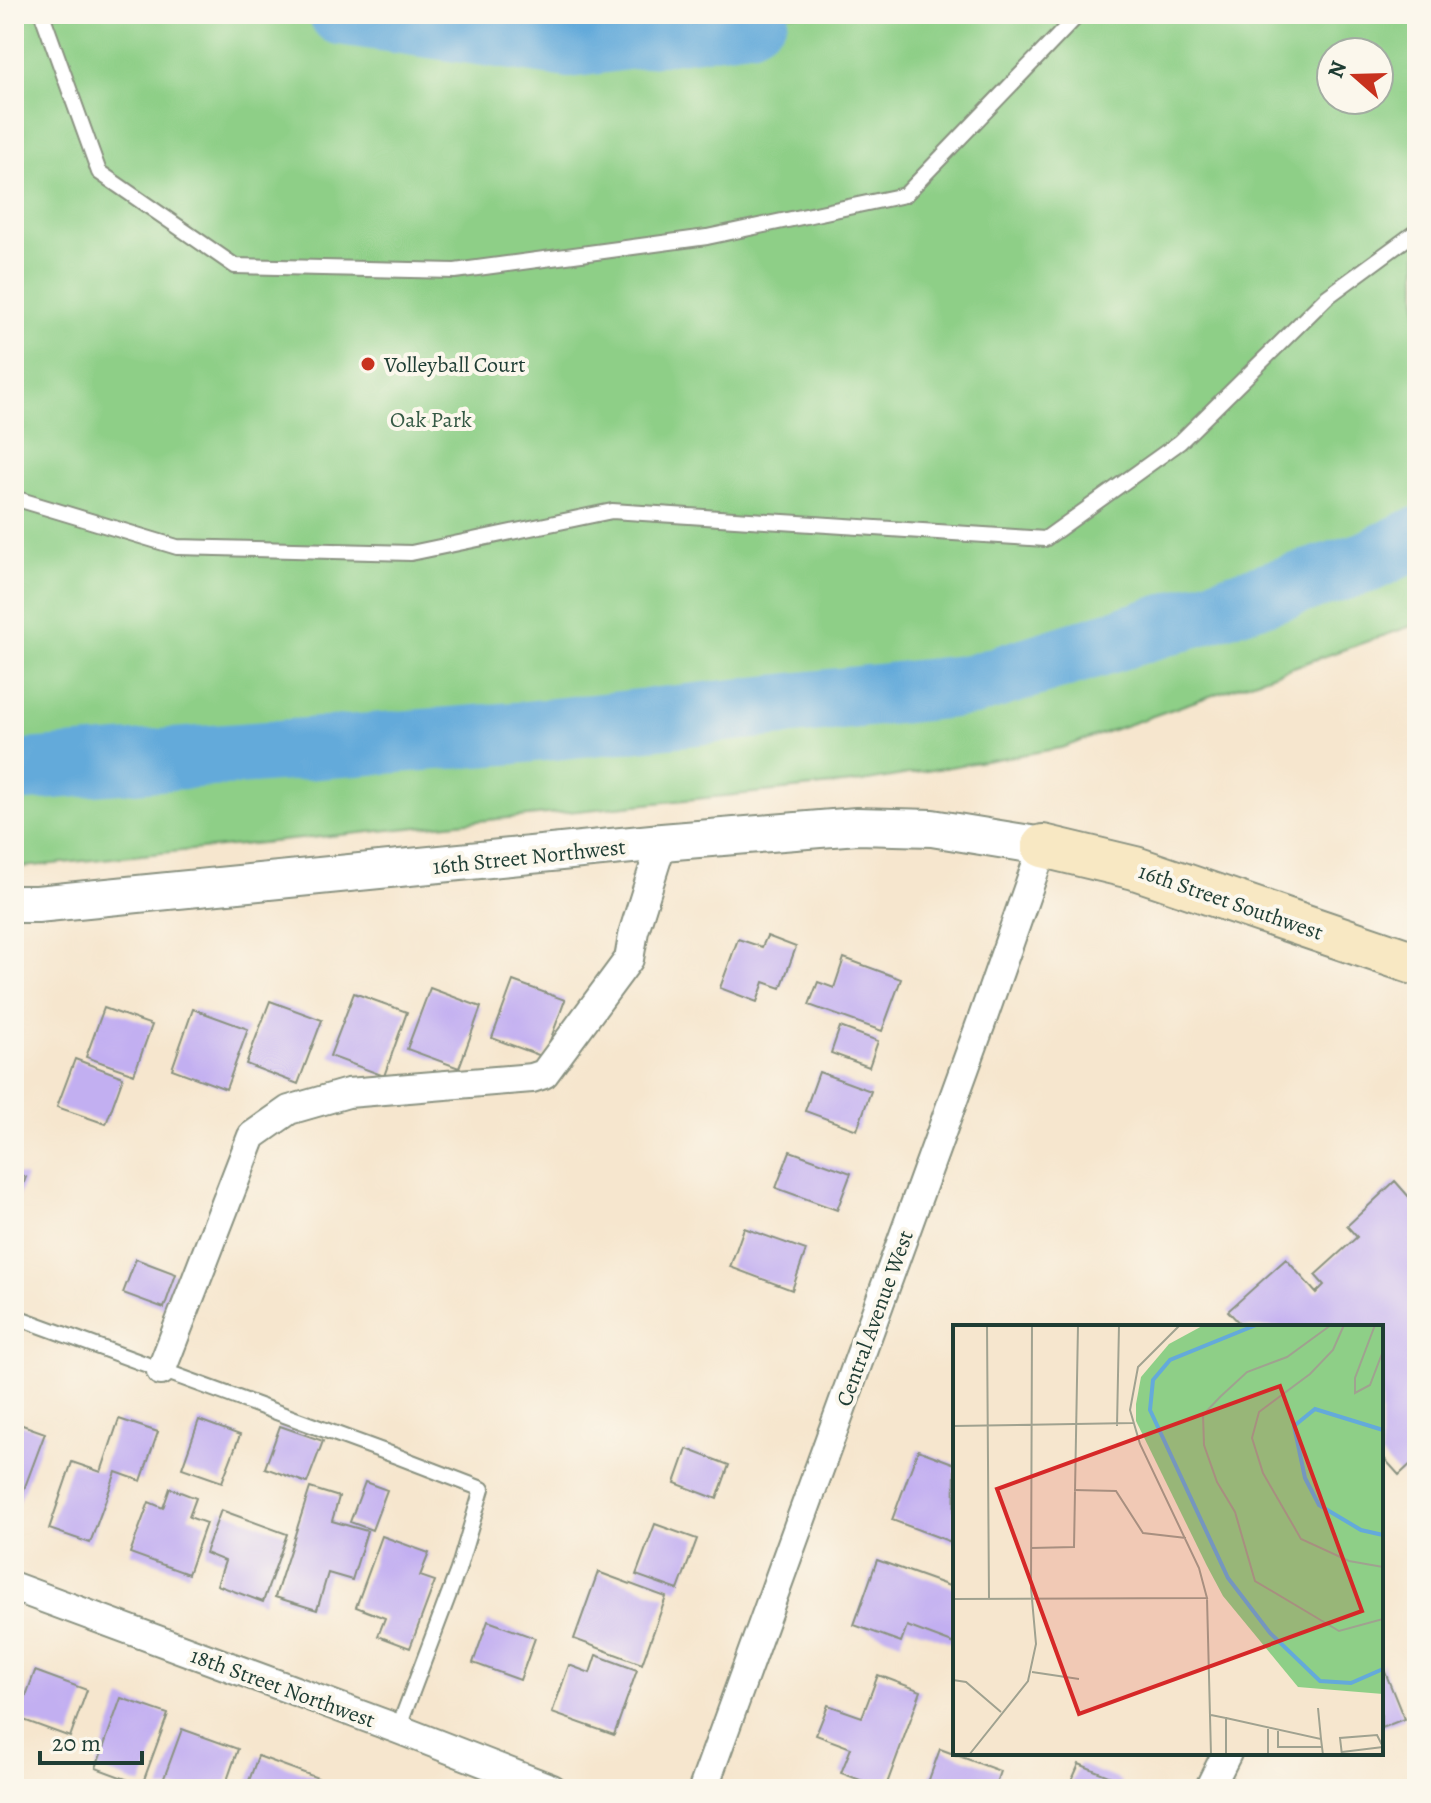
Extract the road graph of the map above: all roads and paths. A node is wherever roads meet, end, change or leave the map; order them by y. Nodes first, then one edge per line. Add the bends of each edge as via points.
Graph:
1 (42, 14) edge
2 (1079, 14) edge
3 (1417, 231) edge
4 (14, 498) edge
5 (662, 842) junction
6 (1043, 846) junction
7 (14, 904) edge
8 (1417, 964) edge
9 (14, 1316) edge
10 (161, 1371) junction
11 (14, 1587) edge
12 (398, 1729) junction
13 (1226, 1755) edge
14 (552, 1789) edge
15 (703, 1789) edge
16 (1209, 1789) edge

1 - 2 lane via 99,172 235,266 455,271 707,237 905,195
3 - 4 lane via 1327,297 1180,442 1045,539 612,511 411,553 177,547
5 - 6 street, 16th Street Northwest via 857,826 932,828
5 - 7 street, 16th Street Northwest
5 - 10 street via 629,959 544,1074 348,1093 289,1110 252,1136
6 - 8 main road, 16th Street Southwest via 1135,868
6 - 15 street, Central Avenue West
9 - 10 lane
10 - 12 lane via 482,1489 458,1570
11 - 12 street, 18th Street Northwest
12 - 14 street, 18th Street Northwest
13 - 16 street

